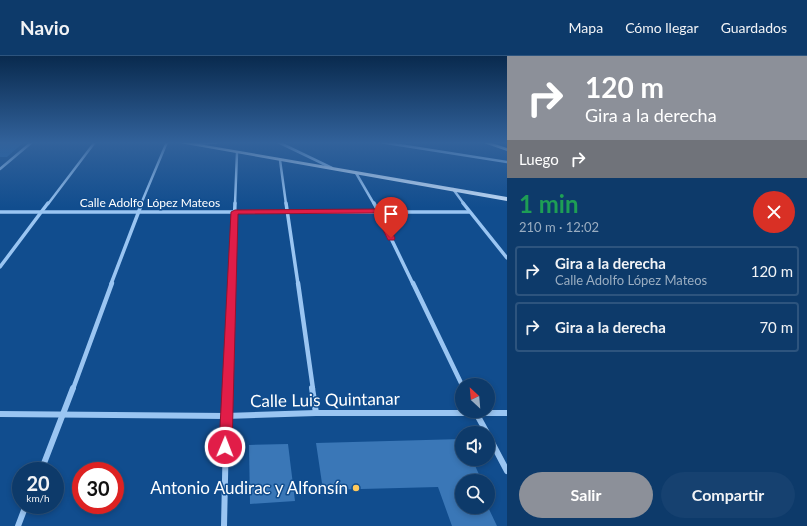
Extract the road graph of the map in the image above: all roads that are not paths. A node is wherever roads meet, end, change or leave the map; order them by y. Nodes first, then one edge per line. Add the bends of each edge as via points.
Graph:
1 (78, 164) edge
2 (158, 164) edge
3 (237, 164) edge
4 (281, 164) edge
5 (304, 164) edge
6 (324, 164) edge
7 (335, 169) junction
8 (356, 173) junction
9 (453, 189) junction
10 (507, 198) edge
11 (288, 211) junction
12 (378, 211) junction
13 (0, 212) edge
14 (42, 212) junction
15 (138, 212) junction
16 (235, 212) junction
17 (469, 212) junction
18 (507, 258) edge
19 (0, 267) edge
20 (459, 378) edge
21 (455, 412) edge
22 (316, 413) junction
23 (495, 413) edge
24 (507, 413) edge
25 (0, 414) edge
26 (64, 414) junction
27 (226, 416) junction
28 (495, 449) edge
29 (45, 462) edge
30 (507, 471) edge
31 (23, 514) edge
32 (18, 526) edge
33 (224, 526) edge

1 - 14 street
2 - 15 street
3 - 16 street
4 - 11 street
5 - 7 street
6 - 7 street
7 - 8 street
8 - 9 street
8 - 12 street
9 - 10 street
9 - 17 street
11 - 12 street, Calle Adolfo López Mateos
11 - 16 street, Calle Adolfo López Mateos
11 - 22 street
12 - 17 street, Calle Adolfo López Mateos
12 - 20 street
13 - 14 street, Calle Adolfo López Mateos
14 - 15 street, Calle Adolfo López Mateos
14 - 19 street
15 - 16 street, Calle Adolfo López Mateos
15 - 26 street
16 - 27 street
17 - 18 street
21 - 22 street, Calle Luis Quintanar
22 - 27 street, Calle Luis Quintanar
23 - 24 street, Calle Luis Quintanar
25 - 26 street, Calle Luis Quintanar
26 - 27 street, Calle Luis Quintanar
26 - 29 street
27 - 33 street
28 - 30 street
31 - 32 street

